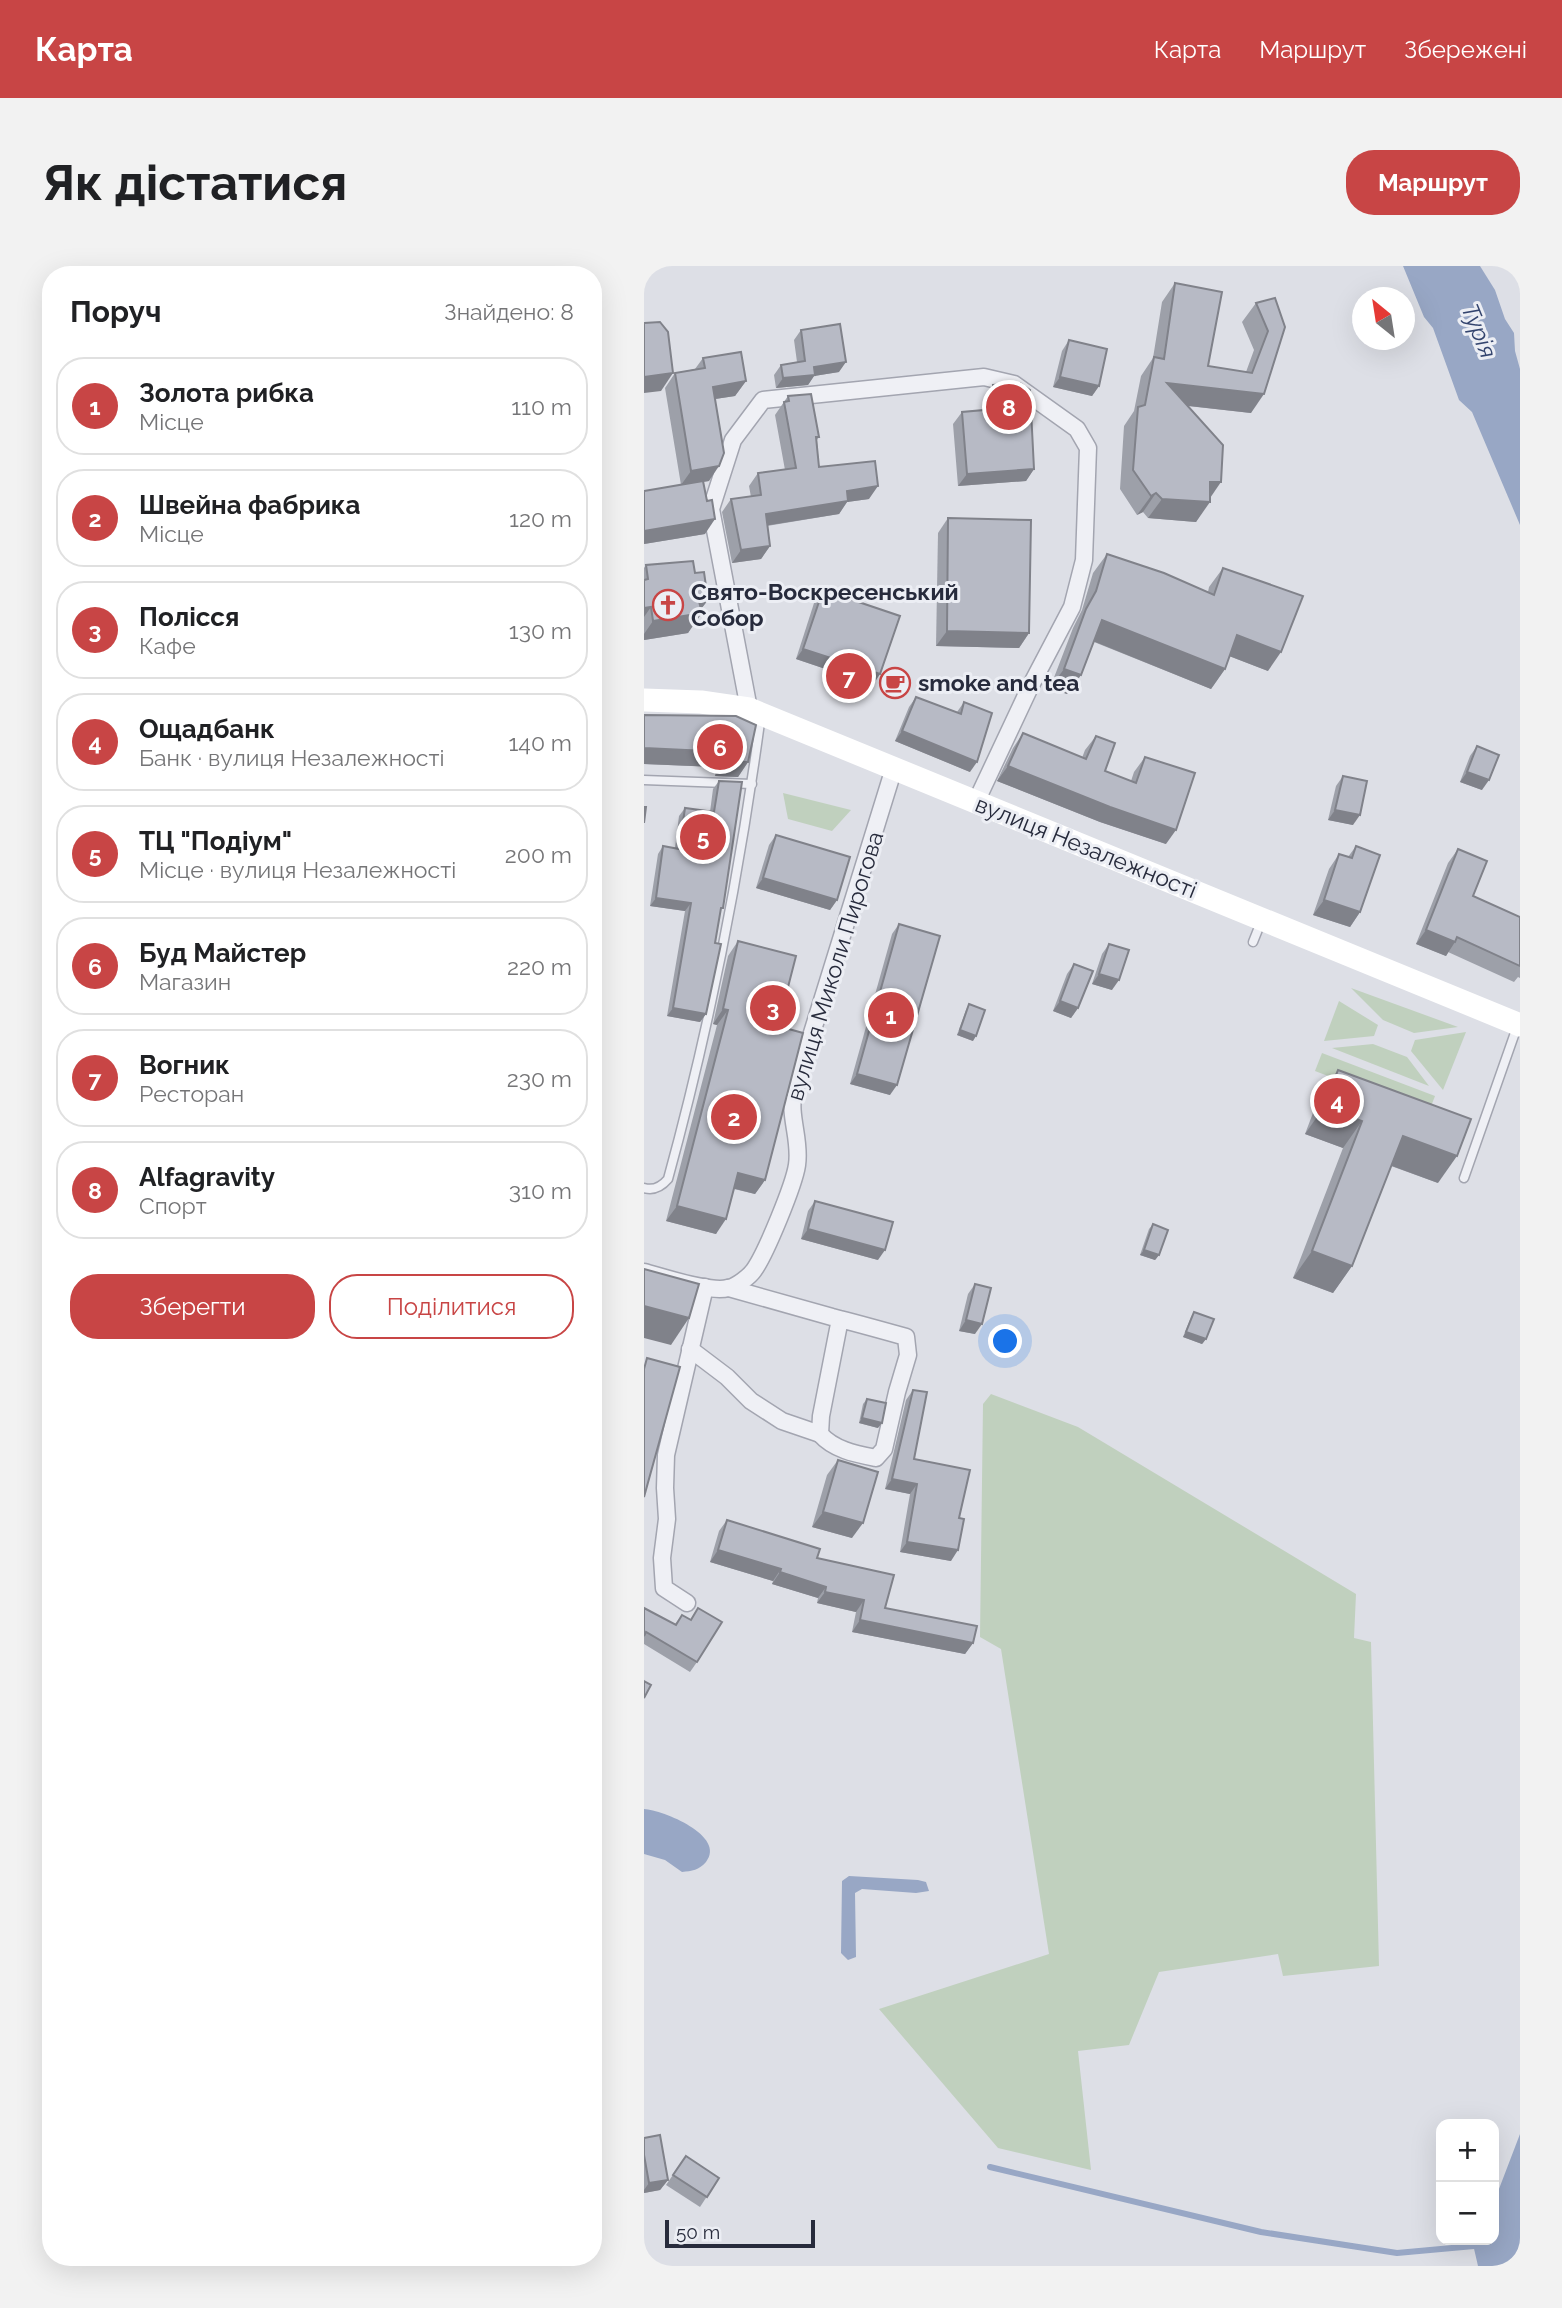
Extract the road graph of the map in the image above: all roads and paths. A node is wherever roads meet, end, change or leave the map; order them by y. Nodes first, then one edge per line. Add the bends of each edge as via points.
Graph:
1 (644, 701) edge
2 (755, 712) junction
3 (894, 768) junction
4 (644, 780) edge
5 (752, 784) junction
6 (976, 802) junction
7 (1262, 919) junction
8 (1254, 942) dead end
9 (1519, 1025) edge
10 (1464, 1178) dead end
11 (644, 1188) edge
12 (644, 1272) edge
13 (705, 1287) junction
14 (729, 1289) junction
15 (839, 1319) junction
16 (690, 1349) junction
17 (820, 1434) junction
18 (687, 1603) dead end

1 - 2 main road, вулиця Незалежності via 701,702
2 - 3 main road, вулиця Незалежності
2 - 5 lane
2 - 6 street via 711,509 733,440 763,400 984,377 1014,384 1077,429 1088,448 1084,560 1072,607
3 - 6 main road, вулиця Незалежності
3 - 14 street, вулиця Миколи Пирогова via 791,1104 797,1166 764,1254 752,1272
4 - 5 lane
5 - 11 lane via 729,924 693,1086 668,1179 662,1186
6 - 7 main road, вулиця Незалежності
7 - 8 lane
7 - 9 main road, вулиця Незалежності
9 - 10 lane
12 - 13 street
13 - 14 street
13 - 16 street
14 - 15 street
15 - 17 street
15 - 17 street via 906,1337 908,1355 884,1449 876,1458 828,1443
16 - 17 street via 751,1401 782,1421
16 - 18 street via 678,1370 666,1455 662,1577 664,1588

